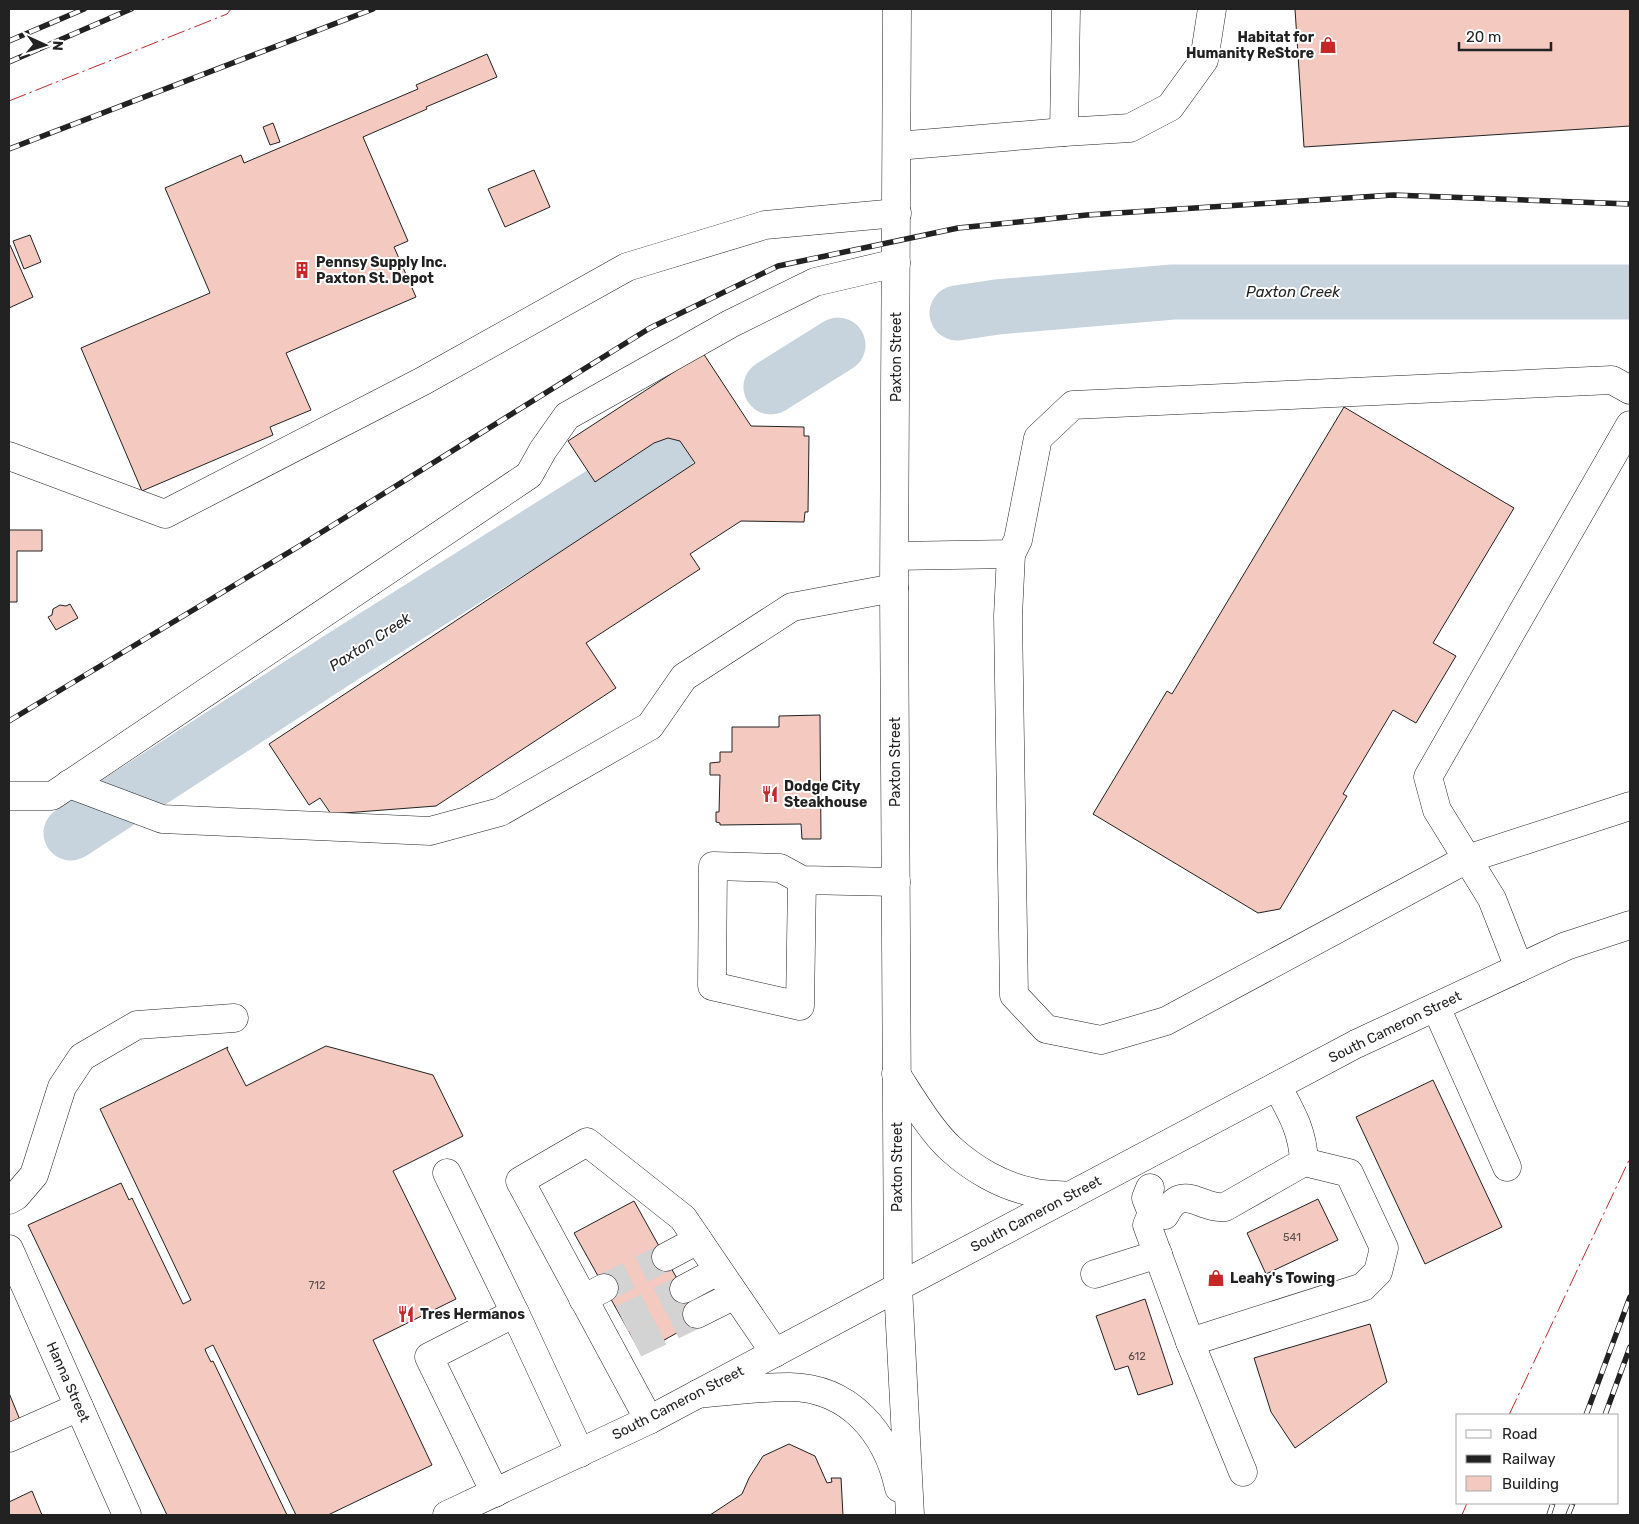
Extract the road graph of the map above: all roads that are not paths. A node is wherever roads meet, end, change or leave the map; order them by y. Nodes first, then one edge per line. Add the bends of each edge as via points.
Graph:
1 (897, 9) edge
2 (1066, 9) edge
3 (1212, 9) edge
4 (1064, 132) junction
5 (897, 146) junction
6 (897, 213) junction
7 (896, 263) junction
8 (1630, 390) edge
9 (1630, 425) edge
10 (9, 456) edge
11 (1618, 467) edge
12 (1011, 554) junction
13 (895, 556) junction
14 (894, 588) junction
15 (69, 784) junction
16 (9, 796) edge
17 (1630, 806) edge
18 (1467, 859) junction
19 (802, 880) junction
20 (896, 882) junction
21 (1630, 925) edge
22 (1519, 968) junction
23 (1436, 1007) junction
24 (234, 1018) dead end
25 (896, 1074) junction
26 (1277, 1086) junction
27 (1135, 1161) junction
28 (1304, 1162) junction
29 (1508, 1167) dead end
30 (446, 1173) dead end
31 (1070, 1196) junction
32 (9, 1200) edge
33 (1157, 1202) junction
34 (698, 1240) junction
35 (9, 1248) edge
36 (1158, 1254) junction
37 (666, 1257) tunnel mouth
38 (718, 1271) junction
39 (1095, 1274) dead end
40 (898, 1288) junction
41 (684, 1289) tunnel mouth
42 (735, 1295) junction
43 (515, 1313) junction
44 (697, 1314) tunnel mouth
45 (1190, 1342) junction
46 (775, 1353) junction
47 (698, 1394) junction
48 (79, 1407) junction
49 (649, 1420) junction
50 (9, 1438) edge
51 (580, 1453) junction
52 (1243, 1472) dead end
53 (495, 1493) junction
54 (126, 1515) edge
55 (447, 1515) edge
56 (905, 1515) edge
57 (910, 1515) edge

1 - 5 main road, Paxton Street
2 - 4 main road
3 - 4 main road via 1204,60 1170,107 1130,128
4 - 5 main road
5 - 6 main road, Paxton Street
6 - 7 main road, Paxton Street
6 - 10 main road via 766,225 627,266 423,381 164,514
7 - 13 main road, Paxton Street
7 - 15 main road via 815,282 730,324 567,416 542,450 529,475
8 - 12 main road via 1612,380 1073,405 1038,438 1018,540
9 - 11 main road
11 - 18 main road via 1428,777 1437,810
12 - 13 main road
12 - 18 main road via 1008,616 1014,995 1046,1029 1101,1040 1166,1021
13 - 14 main road, Paxton Street
14 - 15 main road via 792,607 684,678 650,726 500,812 430,831 162,819
14 - 20 main road, Paxton Street
15 - 16 main road via 52,796
17 - 18 main road
18 - 22 main road via 1492,899
19 - 19 main road via 780,868 713,866 712,986 800,1006
19 - 20 main road
20 - 25 main road, Paxton Street
21 - 22 main road, South Cameron Street via 1566,946
22 - 23 main road, South Cameron Street
23 - 26 main road, South Cameron Street
23 - 29 main road
24 - 32 main road via 137,1025 82,1057 62,1087 34,1175
25 - 31 main road via 949,1148 975,1168 1004,1184 1032,1192
25 - 40 main road, Paxton Street
26 - 27 main road, South Cameron Street
26 - 28 main road via 1297,1123
27 - 31 main road, South Cameron Street
27 - 33 main road
28 - 33 main road via 1225,1207 1216,1208 1187,1198
28 - 45 main road via 1349,1172 1384,1248 1378,1272 1364,1287
30 - 43 main road
31 - 40 main road, South Cameron Street
33 - 36 main road via 1147,1225
34 - 37 main road
34 - 38 main road
34 - 49 main road via 683,1218 587,1142 520,1181 594,1294 626,1350
35 - 48 main road, Hanna Street
36 - 39 main road
36 - 45 main road
38 - 41 main road
38 - 42 main road
40 - 46 main road, South Cameron Street
40 - 57 main road, Paxton Street
42 - 44 main road
42 - 46 main road
43 - 51 main road
43 - 53 main road via 429,1357
45 - 52 main road
46 - 47 main road, South Cameron Street
47 - 49 main road, South Cameron Street
47 - 56 main road via 791,1387 828,1395 849,1406 865,1418 877,1434 897,1478
48 - 50 main road
48 - 54 main road, Hanna Street
49 - 51 main road, South Cameron Street
51 - 53 main road, South Cameron Street
53 - 55 main road, South Cameron Street

